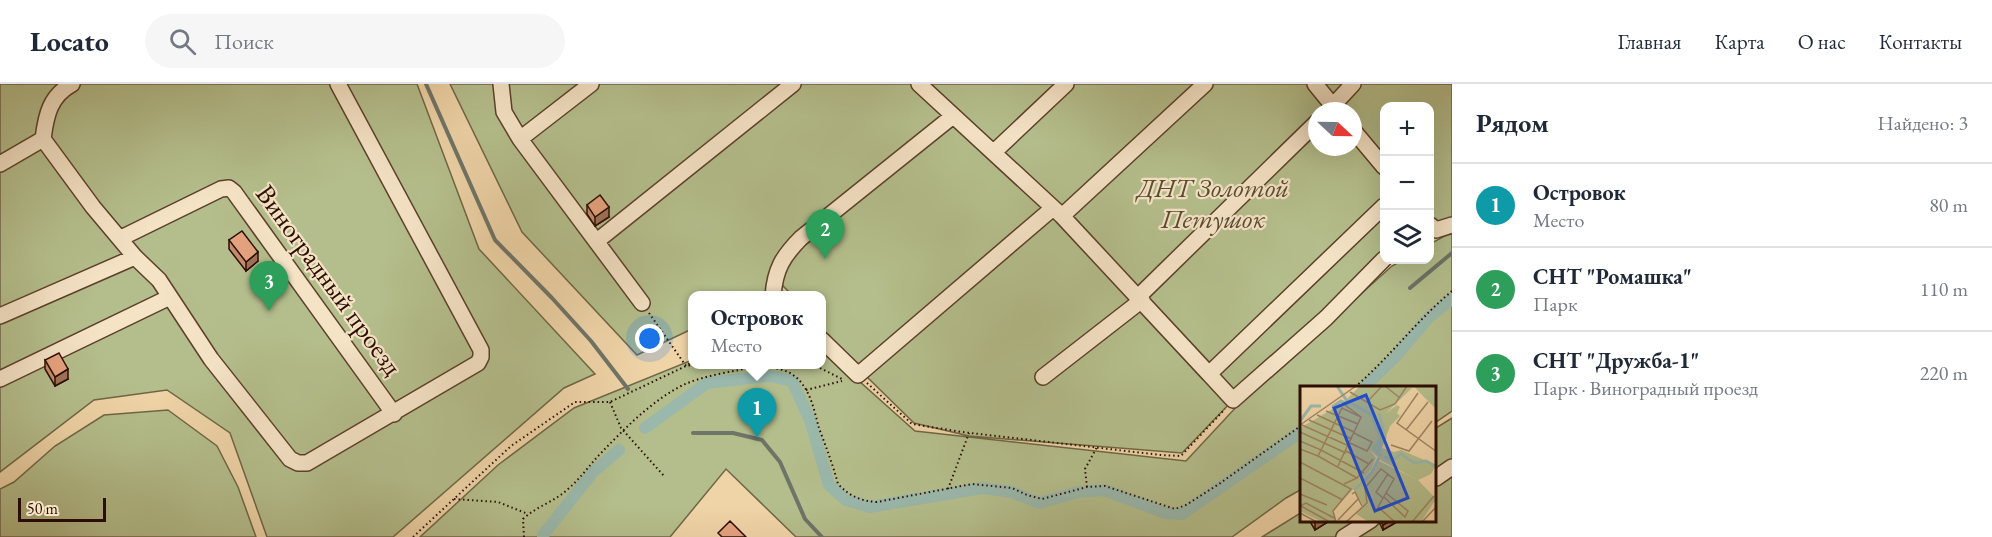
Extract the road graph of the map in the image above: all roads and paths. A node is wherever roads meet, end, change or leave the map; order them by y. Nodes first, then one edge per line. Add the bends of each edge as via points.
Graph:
1 (72, 84) edge
2 (338, 84) edge
3 (501, 84) edge
4 (591, 84) edge
5 (793, 84) edge
6 (919, 84) edge
7 (1066, 84) edge
8 (1205, 84) edge
9 (1315, 84) edge
10 (1353, 84) edge
11 (1327, 102) edge
12 (1338, 102) edge
13 (952, 116) junction
14 (1308, 131) edge
15 (43, 139) junction
16 (520, 139) junction
17 (1362, 141) edge
18 (994, 152) junction
19 (1380, 162) edge
20 (0, 164) edge
21 (1380, 210) edge
22 (1057, 212) junction
23 (1452, 225) edge
24 (1434, 230) edge
25 (121, 238) junction
26 (597, 242) junction
27 (135, 257) junction
28 (1380, 264) edge
29 (774, 291) edge
30 (1452, 291) edge
31 (170, 297) junction
32 (1140, 299) junction
33 (642, 303) joint
34 (0, 316) edge
35 (826, 344) edge
36 (686, 366) joint
37 (747, 369) edge
38 (781, 369) edge
39 (821, 369) edge
40 (1209, 374) junction
41 (858, 375) junction
42 (1043, 377) dead end
43 (0, 379) edge
44 (842, 381) junction
45 (1356, 386) edge
46 (806, 390) junction
47 (1233, 400) junction
48 (610, 402) junction
49 (394, 414) junction
50 (1300, 427) edge
51 (624, 432) junction
52 (969, 433) junction
53 (1096, 447) junction
54 (1452, 467) edge
55 (664, 476) dead end
56 (1437, 477) edge
57 (1087, 487) junction
58 (948, 489) junction
59 (454, 499) junction
60 (528, 514) junction
61 (1369, 527) edge
62 (413, 537) edge
63 (525, 537) edge
64 (1344, 537) edge

1 - 15 street via 60,91 46,117
2 - 49 street via 482,350 478,363
3 - 16 street via 504,112
4 - 16 street
5 - 26 street
6 - 13 street
7 - 18 street
8 - 22 street
9 - 11 street
10 - 12 street
13 - 18 street
13 - 29 street via 801,238 784,255
14 - 32 street
15 - 20 street
15 - 25 street
16 - 26 street
17 - 19 street
18 - 22 street
21 - 40 street
22 - 32 street
22 - 41 street
23 - 24 street
25 - 27 street
25 - 49 street, Виноградный проезд via 229,188
26 - 33 street
27 - 31 street
27 - 34 street
28 - 47 street
30 - 45 path
31 - 43 street
31 - 49 street via 211,359 290,459 307,463
32 - 40 street
32 - 42 street
33 - 36 path
35 - 41 street
36 - 48 path
37 - 51 path via 684,385 666,395
38 - 46 path via 792,374
39 - 44 path
40 - 47 street
41 - 44 path
41 - 52 path via 912,424
44 - 46 path
46 - 58 path via 838,484 848,494 862,501 877,502
47 - 53 path via 1181,456
48 - 51 path
48 - 59 path via 575,402 511,446
50 - 57 path via 1219,484 1175,509 1105,486
51 - 55 path
51 - 60 path via 555,500
52 - 53 path
52 - 58 path
53 - 57 path via 1085,469
54 - 56 street
57 - 58 path via 1042,499 994,485
59 - 60 path via 498,502
59 - 62 path
60 - 63 path via 523,519
61 - 64 street

